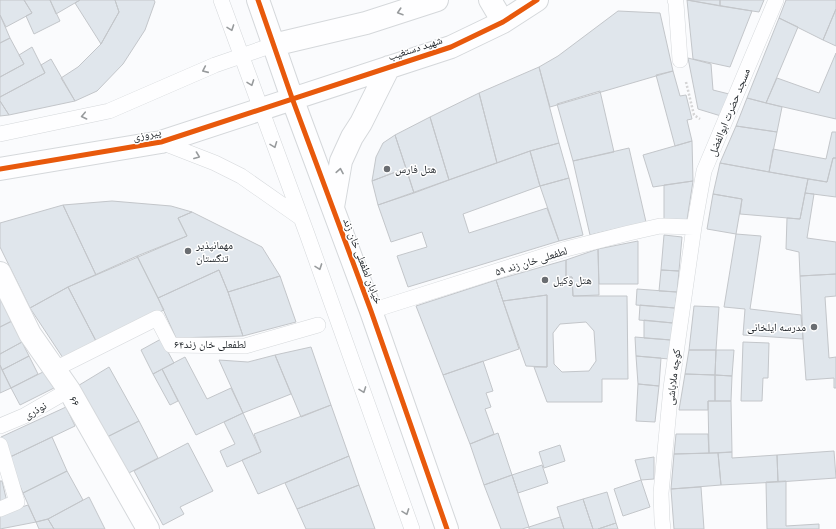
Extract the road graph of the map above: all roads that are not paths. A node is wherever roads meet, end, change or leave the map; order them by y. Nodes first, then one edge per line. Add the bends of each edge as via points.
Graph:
1 (221, 0) edge
2 (258, 0) edge
3 (437, 0) edge
4 (490, 0) edge
5 (537, 0) edge
6 (675, 0) edge
7 (776, 0) edge
8 (503, 22) junction
9 (273, 46) junction
10 (241, 56) junction
11 (680, 60) road end
12 (390, 67) junction
13 (292, 98) junction
14 (260, 109) junction
15 (0, 134) edge
16 (161, 142) junction
17 (0, 169) edge
18 (333, 209) junction
19 (301, 218) junction
20 (694, 227) junction
21 (0, 273) edge
22 (371, 311) junction
23 (318, 325) dead end
24 (56, 369) junction
25 (69, 390) junction
26 (0, 426) edge
27 (0, 445) edge
28 (0, 509) edge
29 (148, 529) edge
30 (412, 529) edge
31 (447, 529) edge
32 (663, 529) edge

1 -> 10 lane
2 - 9 street, خیابان لطفعلی خان زند
3 -> 9 street via 366,23
4 - 8 street
5 - 8 street, شهید دستغیب
6 - 11 lane
7 - 20 lane, مسجد حضرت ابوالفضل via 704,171
8 - 12 street, شهید دستغیب via 451,47
9 - 10 lane
9 - 13 street, خیابان لطفعلی خان زند
10 -> 14 lane
10 -> 15 lane via 110,111
12 - 13 street, شهید دستغیب
18 -> 12 street via 341,161
13 - 14 street, پیروزی
13 - 18 street, خیابان لطفعلی خان زند
14 - 16 street, پیروزی
14 -> 19 lane
16 - 17 street, پیروزی
16 -> 19 lane via 241,176
18 - 22 street, خیابان لطفعلی خان زند
19 -> 30 lane
20 - 22 lane, لطفعلی خان زند ۵۹ via 660,226 566,249
20 - 32 lane, کوچه ملاباشی via 670,388 661,493
21 - 24 street, ۶۶ via 30,334
22 - 31 street, خیابان لطفعلی خان زند
23 - 24 lane, لطفعلی خان زند۶۴ via 245,346 171,345 157,318
24 - 25 street, ۶۶
25 - 26 lane, نوذری via 24,416
25 - 29 street, ۶۶
27 - 28 lane via 17,502

